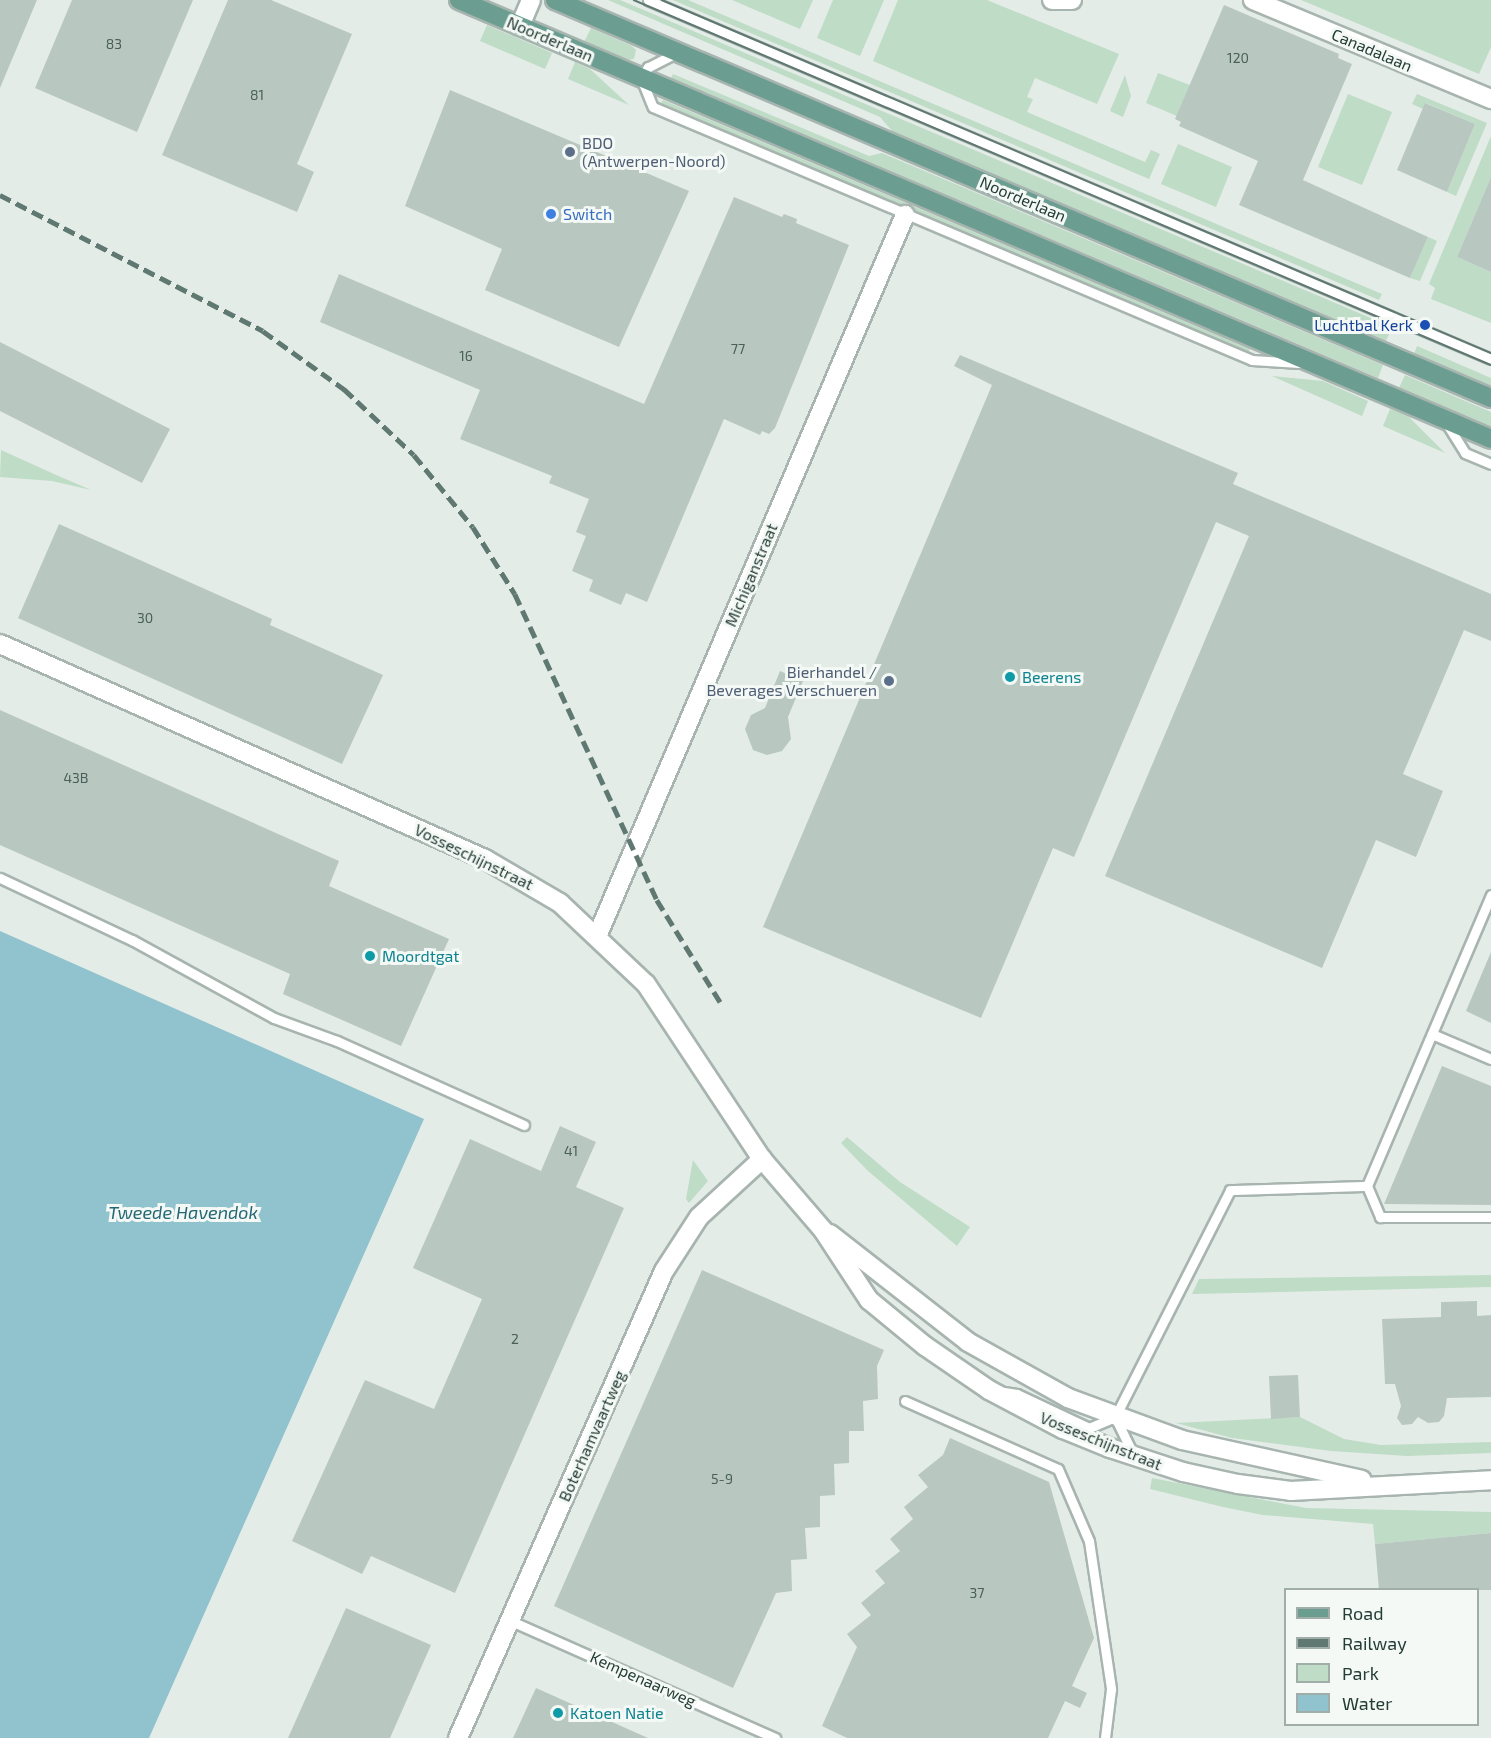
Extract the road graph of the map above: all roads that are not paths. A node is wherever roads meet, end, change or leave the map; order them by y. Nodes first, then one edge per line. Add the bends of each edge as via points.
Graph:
1 (459, 0) edge
2 (531, 0) edge
3 (555, 0) edge
4 (648, 0) edge
5 (1052, 0) edge
6 (1072, 0) edge
7 (1253, 0) edge
8 (520, 26) junction
9 (678, 52) junction
10 (641, 78) junction
11 (1483, 96) edge
12 (905, 215) junction
13 (1491, 359) edge
14 (1310, 363) junction
15 (1491, 398) edge
16 (1444, 419) junction
17 (1491, 439) edge
18 (1491, 464) edge
19 (0, 644) edge
20 (0, 878) edge
21 (1491, 895) edge
22 (598, 934) junction
23 (1432, 1034) junction
24 (1491, 1059) edge
25 (524, 1125) dead end
26 (762, 1158) junction
27 (1367, 1186) junction
28 (1491, 1217) edge
29 (823, 1230) junction
30 (990, 1390) junction
31 (906, 1401) dead end
32 (1115, 1418) junction
33 (1135, 1457) junction
34 (1491, 1480) edge
35 (1378, 1484) junction
36 (511, 1621) junction
37 (458, 1738) edge
38 (775, 1738) edge
39 (1105, 1738) edge

1 - 8 main road, Noorderlaan
2 - 8 street
3 - 9 main road, Noorderlaan
4 - 13 lane
5 - 6 street
7 - 11 street, Canadalaan
8 - 10 main road, Noorderlaan
9 - 10 lane via 648,67
9 - 15 main road, Noorderlaan
10 - 12 lane, Noorderlaan via 653,107
10 - 14 main road, Noorderlaan
12 - 14 lane, Noorderlaan via 1252,360
12 - 22 street, Michiganstraat
14 - 16 main road, Noorderlaan
16 - 17 main road, Noorderlaan
16 - 18 lane via 1466,453
19 - 22 street, Vosseschijnstraat via 485,859 547,893
20 - 25 lane via 132,940 274,1018 338,1041
21 - 23 lane
22 - 26 street, Vosseschijnstraat via 627,962 670,1016
23 - 24 lane
23 - 27 lane
26 - 29 street, Vosseschijnstraat
26 - 36 street, Boterhamvaartweg via 699,1217 682,1239
27 - 28 lane via 1380,1217
27 - 32 lane via 1230,1190
29 - 30 street, Vosseschijnstraat via 869,1300 925,1346
29 - 32 street, Vosseschijnstraat via 968,1342 1039,1383
30 - 32 lane via 1017,1394 1089,1428
30 - 33 street, Vosseschijnstraat via 1063,1429
31 - 39 lane via 1058,1469 1089,1541 1111,1689
32 - 33 lane
32 - 35 street, Vosseschijnstraat via 1202,1445
33 - 35 street, Vosseschijnstraat via 1210,1478 1290,1491
34 - 35 street, Vosseschijnstraat
36 - 37 street, Boterhamvaartweg
36 - 38 lane, Kempenaarweg

